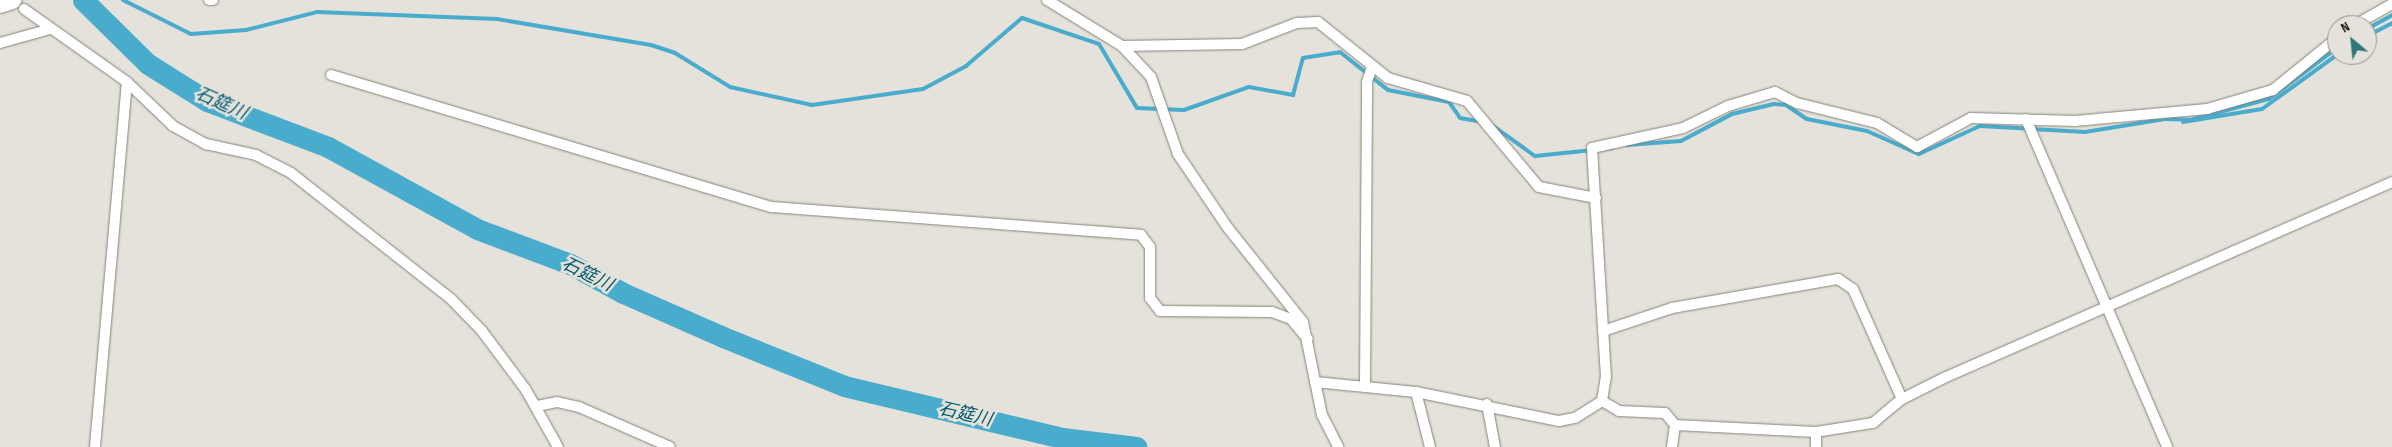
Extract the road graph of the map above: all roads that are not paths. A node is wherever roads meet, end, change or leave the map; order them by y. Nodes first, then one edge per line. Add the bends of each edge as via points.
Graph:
1 (1047, 0) edge
2 (0, 4) edge
3 (18, 4) edge
4 (2392, 4) edge
5 (1063, 5) edge
6 (2373, 15) edge
7 (50, 29) junction
8 (0, 43) edge
9 (1122, 46) junction
10 (2327, 47) edge
11 (1372, 67) junction
12 (331, 75) dead end
13 (127, 82) junction
14 (2026, 119) junction
15 (2392, 182) edge
16 (1596, 198) junction
17 (2105, 308) junction
18 (1603, 332) junction
19 (1308, 339) junction
20 (1315, 382) junction
21 (1365, 384) junction
22 (1416, 392) junction
23 (1902, 399) junction
24 (1602, 401) junction
25 (1487, 404) junction
26 (537, 406) junction
27 (1675, 425) junction
28 (1816, 432) junction
29 (95, 447) edge
30 (558, 447) edge
31 (670, 447) edge
32 (1338, 447) edge
33 (1430, 447) edge
34 (1495, 447) edge
35 (1672, 447) edge
36 (1816, 447) edge
37 (2167, 447) edge

1 - 5 street
2 - 3 highway
3 - 7 street
4 - 6 street
5 - 9 street
7 - 8 street
7 - 13 street
9 - 11 street via 1242,44 1276,29 1312,22 1331,30
9 - 19 street via 1151,76 1178,154 1228,228 1291,302
10 - 14 street via 2289,81 2248,101 2110,119
11 - 16 street via 1408,87 1453,94 1467,101 1540,187
11 - 21 street via 1367,82
12 - 19 street via 772,207 1141,235 1150,247 1150,298 1160,311 1272,312 1291,319
13 - 26 street via 174,126 206,144 256,155 291,173 373,235 467,314
13 - 29 street
14 - 16 street via 1970,118 1917,147 1877,123 1797,103 1775,92 1728,106 1683,128 1592,148
14 - 17 street
15 - 17 street
16 - 18 street
17 - 23 street
17 - 37 street
18 - 23 street via 1672,308 1838,279 1853,289
18 - 24 street via 1606,377
19 - 20 street
20 - 21 street
20 - 32 street via 1322,415
21 - 22 street
22 - 25 street
22 - 33 street
23 - 28 street via 1873,423
24 - 25 street via 1564,421
24 - 27 street via 1619,411 1665,413
25 - 34 street
26 - 30 street
26 - 31 street via 557,402 579,407
27 - 28 street
27 - 35 street
28 - 36 street

